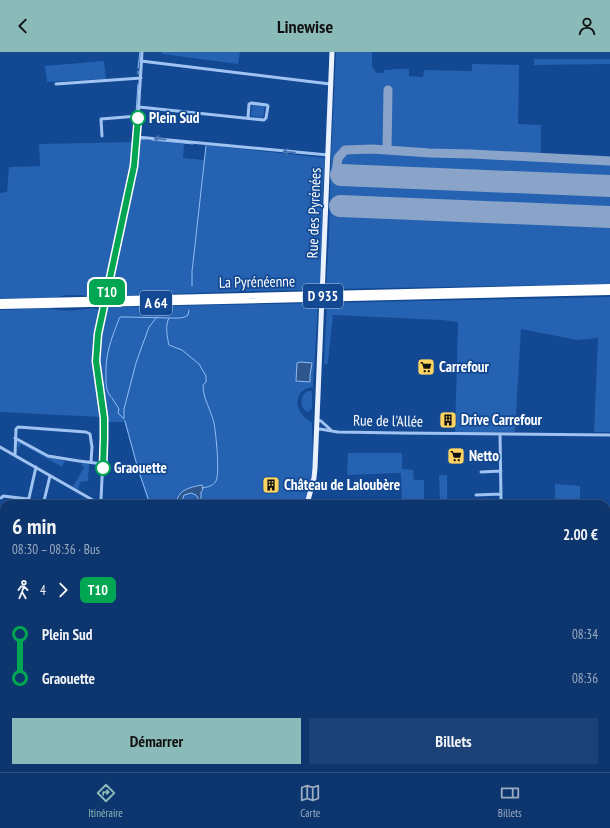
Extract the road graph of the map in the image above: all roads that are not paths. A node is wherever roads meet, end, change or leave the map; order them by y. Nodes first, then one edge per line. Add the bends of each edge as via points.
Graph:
1 (142, 52) edge
2 (332, 52) edge
3 (141, 61) junction
4 (141, 78) junction
5 (56, 84) dead end
6 (330, 84) junction
7 (139, 107) junction
8 (138, 116) junction
9 (248, 118) junction
10 (102, 136) dead end
11 (137, 137) junction
12 (328, 156) junction
13 (610, 287) edge
14 (610, 292) edge
15 (311, 296) junction
16 (334, 296) junction
17 (0, 302) edge
18 (0, 306) edge
19 (317, 422) junction
20 (325, 429) junction
21 (317, 430) junction
22 (333, 431) junction
23 (500, 434) junction
24 (610, 434) edge
25 (15, 438) junction
26 (0, 447) edge
27 (15, 455) junction
28 (91, 462) junction
29 (103, 464) junction
30 (36, 467) junction
31 (501, 471) junction
32 (481, 472) dead end
33 (50, 476) junction
34 (501, 494) junction
35 (476, 495) dead end
36 (1, 498) edge
37 (44, 500) edge
38 (94, 500) edge
39 (101, 500) edge
40 (308, 500) edge
41 (500, 500) edge

1 - 3 street
2 - 6 main road, Rue des Pyrénées / D 935
3 - 4 street
3 - 6 street
4 - 5 street
4 - 7 street
6 - 12 main road, Rue des Pyrénées / D 935
7 - 8 street
7 - 9 street
8 - 10 street via 100,119
8 - 11 street
9 - 9 street via 264,120 267,104 249,104
12 -> 11 street
11 - 29 street via 134,166 98,334 96,361 104,418
12 - 19 main road, Rue des Pyrénées / D 935
13 - 16 highway, La Pyrénéenne / A 64
14 - 16 highway, La Pyrénéenne / A 64
15 - 16 highway, La Pyrénéenne / A 64
15 - 17 highway, La Pyrénéenne / A 64
15 - 18 highway, La Pyrénéenne / A 64
19 - 20 street, Rue de l'Allée
19 - 21 main road, D 935
19 - 22 street, Rue de l'Allée via 321,421
20 - 21 street, Rue de l'Allée
20 - 22 street, Rue de l'Allée
21 - 40 main road, D 935 via 315,468
22 - 23 street, Rue de l'Allée
23 - 24 street, Rue de l'Allée
23 - 31 street
25 - 27 street
25 - 28 street via 48,456
25 - 28 street via 18,427 88,432 92,447
26 - 27 street
27 - 30 street
28 - 29 street
29 - 39 street
30 - 33 street
30 - 36 street via 28,500 3,496
31 - 32 street
31 - 34 street
33 - 37 street
33 - 38 street
34 - 35 street
34 - 41 street

